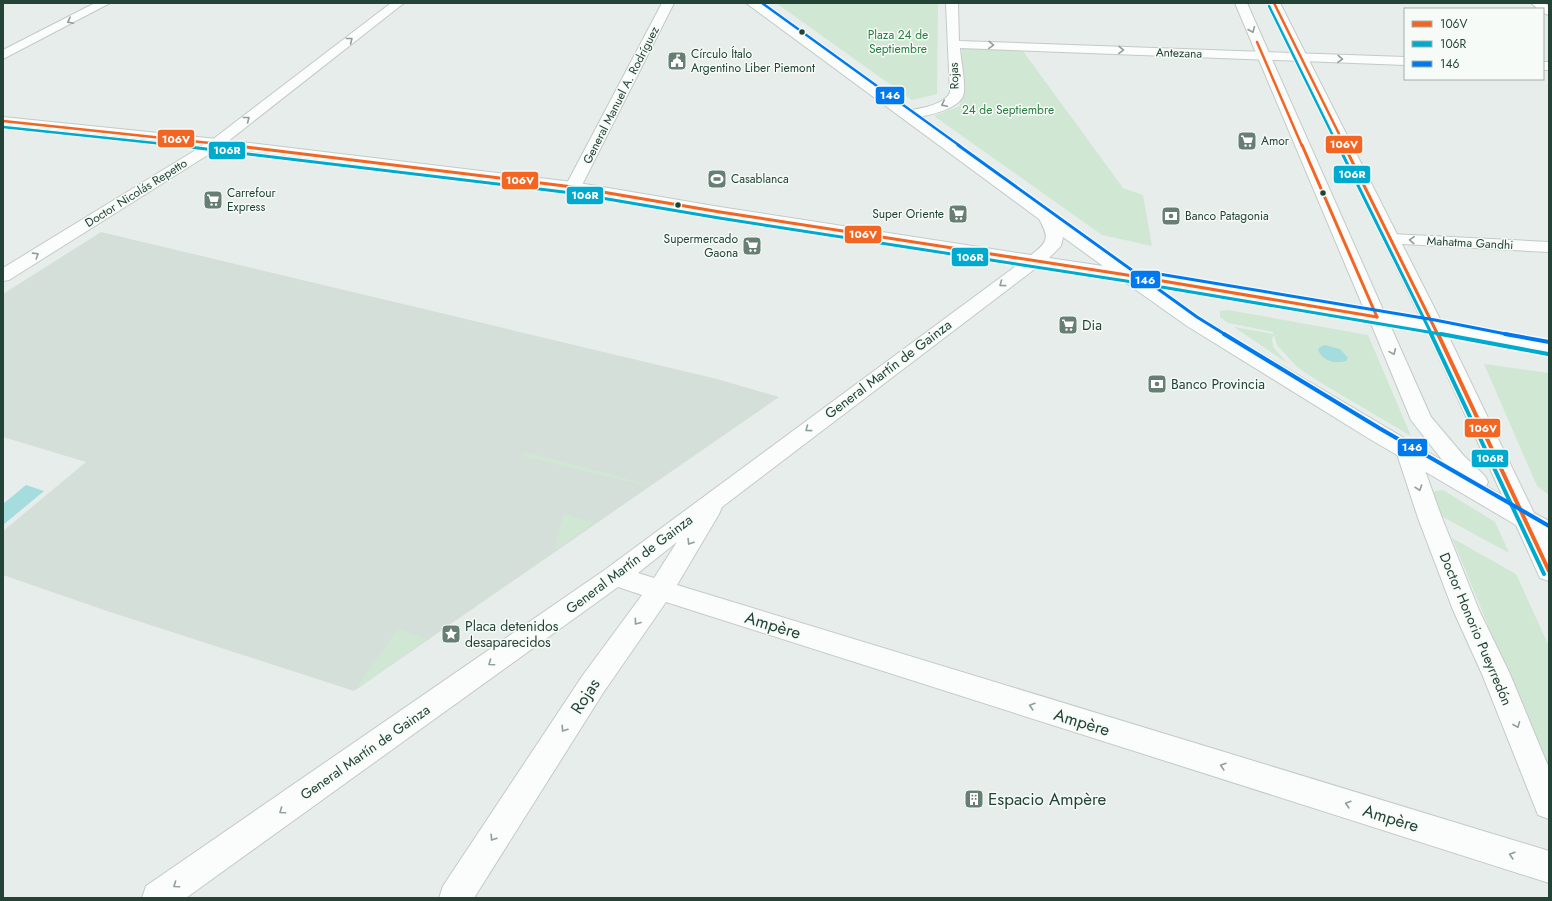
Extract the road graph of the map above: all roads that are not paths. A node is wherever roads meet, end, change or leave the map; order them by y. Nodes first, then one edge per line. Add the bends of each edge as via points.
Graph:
1 (104, 3) edge
2 (398, 3) edge
3 (668, 3) edge
4 (752, 3) edge
5 (952, 3) edge
6 (1241, 3) edge
7 (1274, 3) edge
8 (952, 44) junction
9 (3, 55) edge
10 (1263, 56) junction
11 (1301, 57) junction
12 (1404, 61) edge
13 (908, 115) junction
14 (3, 121) edge
15 (217, 143) junction
16 (573, 187) junction
17 (1044, 213) junction
18 (1391, 239) junction
19 (1549, 247) edge
20 (1034, 261) junction
21 (1127, 275) junction
22 (3, 276) edge
23 (1377, 317) junction
24 (1434, 326) junction
25 (1549, 348) edge
26 (1407, 451) junction
27 (718, 497) junction
28 (1524, 519) junction
29 (1549, 526) edge
30 (1549, 533) edge
31 (1549, 571) edge
32 (615, 576) junction
33 (660, 590) junction
34 (1549, 804) edge
35 (1549, 867) edge
36 (158, 898) edge
37 (455, 898) edge

1 -> 9 main road
15 -> 2 main road, Doctor Nicolás Repetto
3 - 16 main road, General Manuel A. Rodríguez
4 - 13 main road
5 - 8 main road, Rojas
6 -> 10 main road
7 - 11 main road
8 -> 10 main road, Antezana
8 -> 13 main road, Rojas via 956,93 952,101 940,107
10 - 11 main road, Antezana
10 - 23 main road
11 -> 12 main road, Antezana
11 - 18 main road
13 - 17 main road
14 - 15 main road
15 - 16 main road
22 -> 15 main road, Doctor Nicolás Repetto
16 - 20 main road
17 - 20 main road, General Martín de Gainza via 1056,237 1051,247
17 - 21 main road
19 -> 18 main road, Mahatma Gandhi
18 - 24 main road
20 - 21 main road
20 -> 27 main road, General Martín de Gainza
21 - 23 main road
21 - 26 main road via 1194,322
23 - 24 main road
23 -> 28 main road via 1422,420 1456,462 1484,489
24 - 25 main road
24 - 28 main road
26 - 28 main road
26 -> 34 main road, Doctor Honorio Pueyrredón via 1466,610 1496,674
27 - 32 main road, General Martín de Gainza
27 -> 33 main road, Rojas
28 - 29 main road
28 - 30 main road
28 - 31 main road
32 - 33 main road, Ampère
32 -> 36 main road, General Martín de Gainza
35 -> 33 main road, Ampère
33 -> 37 main road, Rojas via 593,684

